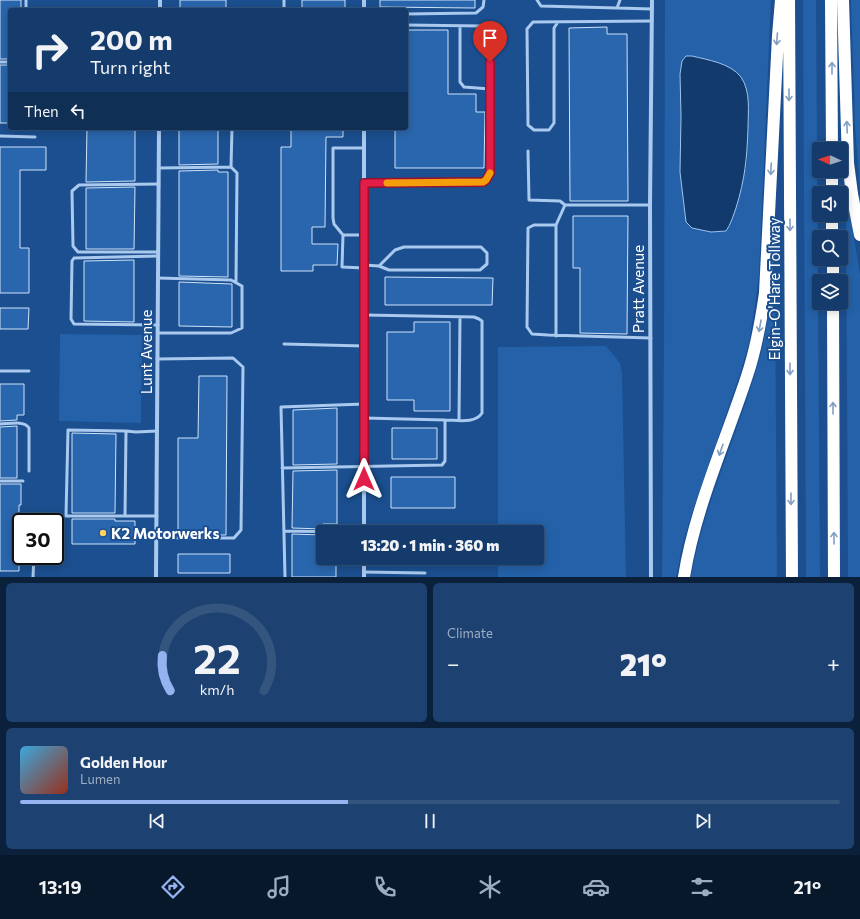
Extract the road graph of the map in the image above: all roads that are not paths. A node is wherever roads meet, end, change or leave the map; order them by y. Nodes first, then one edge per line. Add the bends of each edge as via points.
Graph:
1 (484, 0) edge
2 (537, 0) edge
3 (620, 0) edge
4 (652, 0) edge
5 (781, 0) edge
6 (789, 0) edge
7 (831, 0) edge
8 (843, 0) edge
9 (617, 8) junction
10 (652, 8) junction
11 (408, 14) edge
12 (652, 21) junction
13 (558, 22) junction
14 (408, 25) edge
15 (460, 26) junction
16 (490, 89) junction
17 (159, 130) edge
18 (232, 130) edge
19 (364, 130) edge
20 (0, 136) edge
21 (35, 137) dead end
22 (832, 142) edge
23 (364, 148) junction
24 (528, 151) dead end
25 (231, 166) junction
26 (159, 168) junction
27 (364, 183) junction
28 (159, 184) junction
29 (565, 205) junction
30 (650, 205) junction
31 (556, 225) junction
32 (343, 235) junction
33 (364, 235) junction
34 (860, 235) edge
35 (158, 254) junction
36 (364, 266) junction
37 (379, 266) junction
38 (158, 278) junction
39 (236, 282) junction
40 (833, 310) edge
41 (364, 315) junction
42 (460, 317) junction
43 (158, 325) junction
44 (158, 333) junction
45 (556, 336) junction
46 (651, 338) junction
47 (284, 344) dead end
48 (364, 346) junction
49 (158, 359) junction
50 (0, 371) edge
51 (29, 371) dead end
52 (364, 404) junction
53 (364, 418) junction
54 (445, 420) junction
55 (459, 420) junction
56 (0, 424) edge
57 (126, 431) junction
58 (157, 432) junction
59 (364, 466) junction
60 (282, 468) junction
61 (29, 471) dead end
62 (0, 481) edge
63 (23, 481) dead end
64 (125, 516) junction
65 (157, 516) junction
66 (364, 525) edge
67 (284, 531) junction
68 (316, 532) edge
69 (156, 538) junction
70 (34, 565) edge
71 (425, 573) dead end
72 (364, 575) edge
73 (33, 577) edge
74 (156, 577) edge
75 (285, 577) edge
76 (651, 577) edge
77 (684, 577) edge
78 (792, 577) edge
79 (834, 577) edge

1 - 11 lane via 483,7 476,13
2 - 9 lane via 541,6
3 - 9 lane
4 - 10 street, Pratt Avenue
5 -> 77 highway via 765,293 759,329 747,375 699,512 687,555
6 -> 78 highway, Elgin-O'Hare Tollway
22 -> 7 highway
34 -> 8 highway via 848,163
9 - 10 lane
10 - 12 street, Pratt Avenue
12 - 13 lane
12 - 30 street, Pratt Avenue
13 - 13 lane via 533,22 527,29 528,125 534,130 549,130 554,123 554,28
14 - 15 lane
15 - 16 lane via 460,82 464,87
15 - 16 lane via 489,28
16 - 27 lane via 490,173 486,180
17 - 26 street, Lunt Avenue
18 - 25 lane
19 - 23 street
20 - 21 lane
23 - 27 street
23 - 32 lane via 333,148 333,218 334,224
24 - 29 lane via 529,200 560,201
25 - 26 lane
25 - 39 lane via 237,173
26 - 28 street, Lunt Avenue
27 - 33 street
28 - 35 street, Lunt Avenue
28 - 35 lane via 79,184 72,191 73,246 78,252
29 - 30 lane
29 - 31 lane
30 - 46 street, Pratt Avenue
31 - 45 lane
31 - 45 lane via 534,225 528,228 528,328 532,334
32 - 33 lane
32 - 36 lane via 342,267
33 - 36 street
35 - 38 street, Lunt Avenue
35 - 43 lane via 74,258 71,319 74,324
36 - 37 lane
36 - 41 street
37 - 37 lane via 389,270 480,270 487,264 488,253 481,247 404,247 395,250
38 - 39 lane
38 - 43 street, Lunt Avenue
39 - 44 lane via 242,286 242,328 231,333
79 -> 40 highway
41 - 42 lane
41 - 48 street
42 - 55 lane
42 - 55 lane via 474,317 482,321 482,413 474,420
43 - 44 street, Lunt Avenue
44 - 49 street, Lunt Avenue
45 - 46 lane
46 - 76 street, Pratt Avenue
47 - 48 lane
48 - 52 street
49 - 58 street, Lunt Avenue
49 - 69 lane via 233,358 243,367 241,530 234,538
50 - 51 lane
52 - 53 street
52 - 60 lane via 281,407
53 - 54 lane
53 - 59 street
54 - 55 lane
54 - 59 lane via 443,464
56 - 61 lane via 21,424 29,428
57 - 58 lane
57 - 64 lane
57 - 64 lane via 68,430 66,516
58 - 65 street, Lunt Avenue
59 - 60 lane
59 - 66 street
60 - 67 lane
62 - 63 lane
64 - 65 lane
65 - 69 street, Lunt Avenue
67 - 68 lane
67 - 75 lane
69 - 74 street, Lunt Avenue
70 - 73 lane
71 - 72 lane

